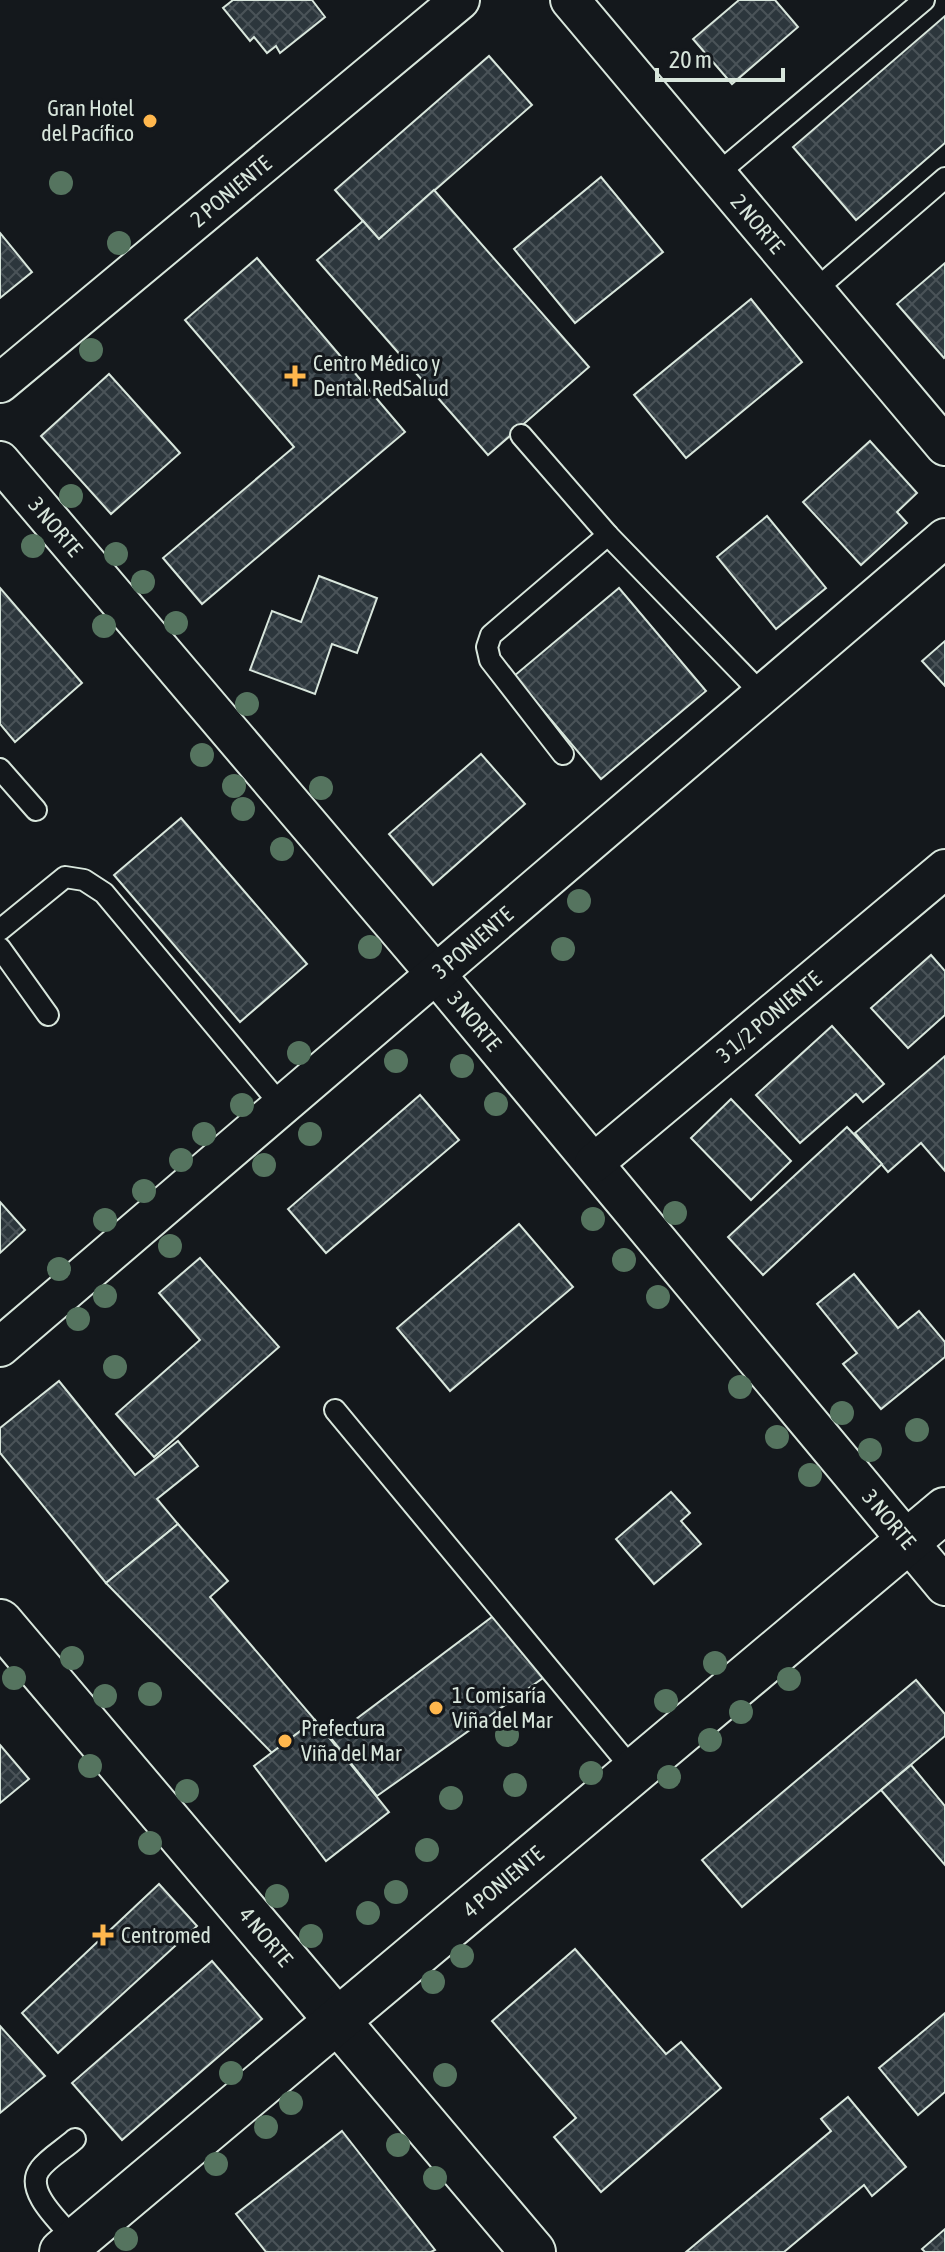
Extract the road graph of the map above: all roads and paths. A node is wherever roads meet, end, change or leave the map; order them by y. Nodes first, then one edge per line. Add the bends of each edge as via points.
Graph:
1 (460, 0) edge
2 (570, 0) edge
3 (924, 0) edge
4 (716, 175) junction
5 (945, 178) edge
6 (814, 291) junction
7 (0, 383) edge
8 (521, 435) dead end
9 (945, 446) edge
10 (0, 461) edge
11 (608, 535) junction
12 (945, 538) edge
13 (761, 693) junction
14 (563, 754) dead end
15 (0, 769) edge
16 (36, 810) dead end
17 (945, 869) edge
18 (0, 930) edge
19 (0, 948) edge
20 (434, 972) junction
21 (48, 1015) dead end
22 (281, 1105) junction
23 (594, 1163) junction
24 (0, 1347) edge
25 (335, 1410) dead end
26 (945, 1510) edge
27 (908, 1540) junction
28 (945, 1586) edge
29 (0, 1622) edge
30 (634, 1771) junction
31 (338, 2021) junction
32 (75, 2139) dead end
33 (68, 2246) edge
34 (533, 2252) edge

1 - 7 street, 2 PONIENTE
2 - 4 street, 2 NORTE
3 - 4 lane
4 - 6 street, 2 NORTE
5 - 6 lane
6 - 9 street, 2 NORTE
8 - 11 lane
10 - 20 street, 3 NORTE
11 - 13 lane
11 - 14 lane via 491,635 487,647 490,660
12 - 13 street, 3 PONIENTE
13 - 20 street, 3 PONIENTE
15 - 16 lane
17 - 23 street, 3 1/2 PONIENTE
18 - 22 lane via 65,877 104,893
19 - 21 lane
20 - 22 street, 3 PONIENTE
20 - 23 street, 3 NORTE
22 - 24 street, 3 PONIENTE
23 - 27 street, 3 NORTE
25 - 30 lane
26 - 27 main road, 4 PONIENTE
27 - 28 street, 3 NORTE
27 - 30 main road, 4 PONIENTE
29 - 31 main road, 4 NORTE
30 - 31 main road, 4 PONIENTE
31 - 33 main road, 4 PONIENTE
31 - 34 main road, 4 NORTE
32 - 33 lane via 39,2170 34,2182

